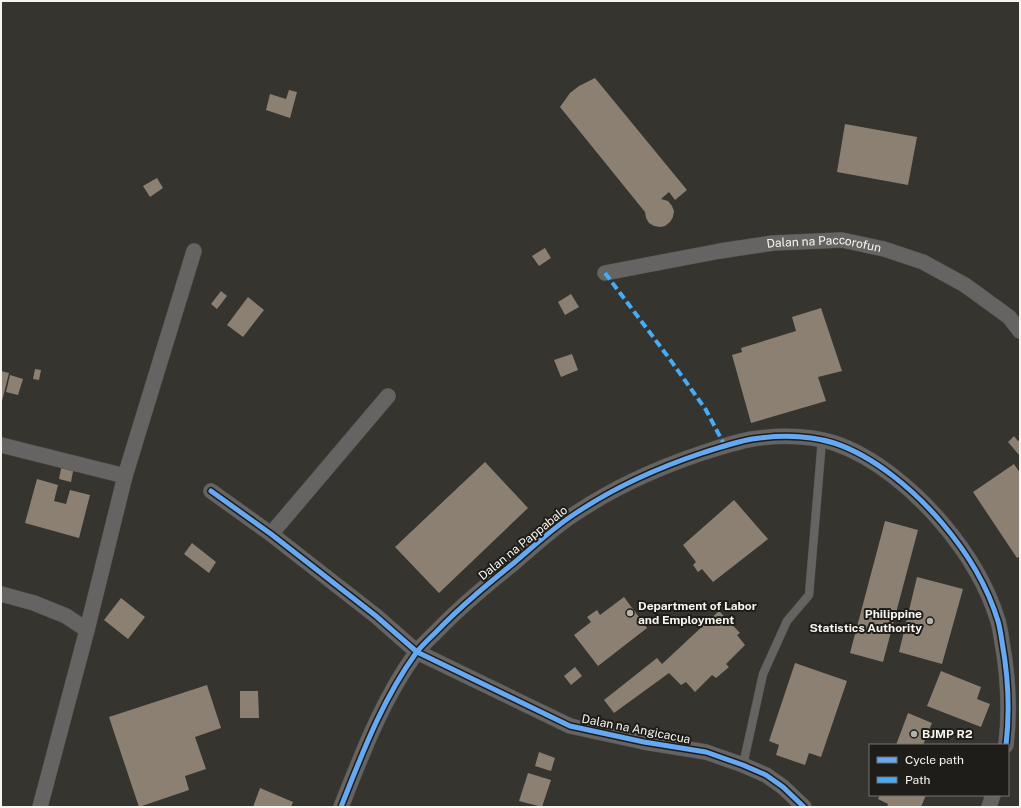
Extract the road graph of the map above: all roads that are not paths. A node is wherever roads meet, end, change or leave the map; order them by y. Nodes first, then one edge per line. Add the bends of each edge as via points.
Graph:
1 (194, 251) dead end
2 (605, 274) dead end
3 (1020, 331) edge
4 (388, 396) dead end
5 (822, 440) junction
6 (1, 445) edge
7 (125, 476) junction
8 (211, 491) dead end
9 (271, 534) junction
10 (1, 594) edge
11 (87, 630) junction
12 (417, 652) junction
13 (1011, 743) edge
14 (743, 765) junction
15 (993, 796) edge
16 (40, 807) edge
17 (341, 807) edge
18 (804, 807) edge
19 (989, 807) edge

1 - 7 street
2 - 3 street, Dalan na Paccorofun via 773,243 842,240 884,249 923,262 965,285 1009,317
4 - 9 street
5 - 12 street, Dalan na Pappabalo via 800,436 752,439 683,460 612,490 574,514 546,536 457,610
5 - 13 street, Dalan na Pappabalo via 862,455 890,473 924,502 966,555 982,583 998,622 1005,659
5 - 14 lane via 809,595 787,621 763,674
6 - 7 street
7 - 11 street
8 - 9 street, Dalan na Angicacua
9 - 12 street, Dalan na Angicacua via 376,616
10 - 11 street via 34,602 66,616
11 - 16 street
12 - 14 street, Dalan na Angicacua via 570,726 706,752
12 - 17 street, Dalan na Pappabalo via 389,696 369,736
14 - 18 street, Dalan na Angicacua via 766,775
15 - 19 street

